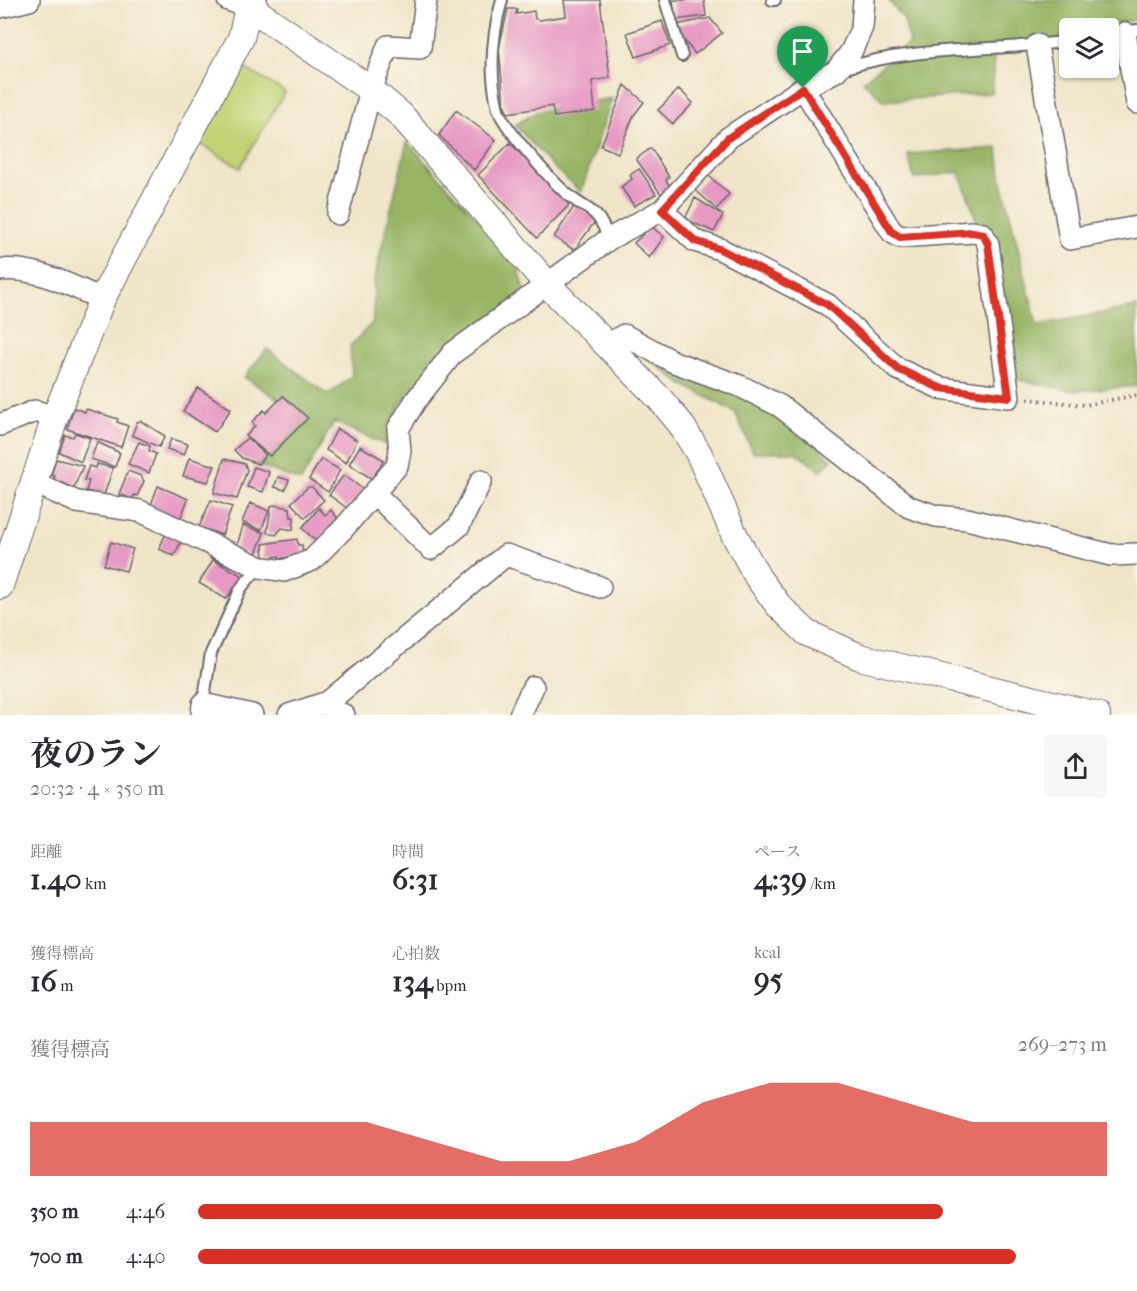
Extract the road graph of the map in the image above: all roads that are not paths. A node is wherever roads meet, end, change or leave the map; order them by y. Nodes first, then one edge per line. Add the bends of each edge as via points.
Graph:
1 (29, 0) edge
2 (426, 0) edge
3 (502, 0) edge
4 (665, 0) edge
5 (864, 0) edge
6 (246, 2) edge
7 (0, 8) edge
8 (1123, 33) edge
9 (1059, 42) edge
10 (1037, 45) junction
11 (682, 56) dead end
12 (836, 71) junction
13 (803, 88) junction
14 (371, 90) junction
15 (1137, 103) edge
16 (662, 210) junction
17 (338, 214) dead end
18 (1137, 227) edge
19 (609, 239) junction
20 (0, 270) edge
21 (548, 285) junction
22 (102, 299) junction
23 (606, 346) junction
24 (55, 417) junction
25 (0, 425) edge
26 (481, 481) dead end
27 (32, 483) junction
28 (374, 493) junction
29 (1137, 554) edge
30 (259, 567) junction
31 (0, 586) edge
32 (600, 587) dead end
33 (533, 687) dead end
34 (336, 708) edge
35 (202, 709) edge
36 (252, 715) edge
37 (289, 715) edge
38 (520, 715) edge
39 (1097, 715) edge

1 - 7 street
2 - 14 street via 420,48 388,46
3 - 19 lane via 491,48 498,110 513,134 567,195 600,216
4 - 11 lane
5 - 12 street via 862,27 851,52
6 - 14 street
6 - 22 street via 241,38
8 - 15 street
9 - 10 lane
10 - 12 lane via 938,49 862,62
10 - 18 street via 1070,239
12 - 13 street
13 - 16 street via 728,138
13 - 16 street via 892,232 900,237 983,234 988,244 1009,397 940,388 898,369 828,305 720,249 695,241
14 - 17 street
14 - 21 street via 401,116
16 - 19 street
19 - 21 street
20 - 22 street via 22,270 50,277
21 - 23 street
21 - 28 street via 453,353 398,429 397,466
22 - 24 street
23 - 29 street via 624,335 674,362 740,386 780,406 909,507 1111,555
23 - 39 street via 680,423 699,454 758,578 807,633 860,657
24 - 25 street via 35,411
24 - 27 street
26 - 28 street via 459,526 431,549
27 - 30 street via 77,502 140,511
27 - 31 street
28 - 30 street via 312,560 284,571
30 - 35 lane via 241,588 211,653
32 - 34 street via 506,555
33 - 38 street
34 - 37 street
35 - 36 street

